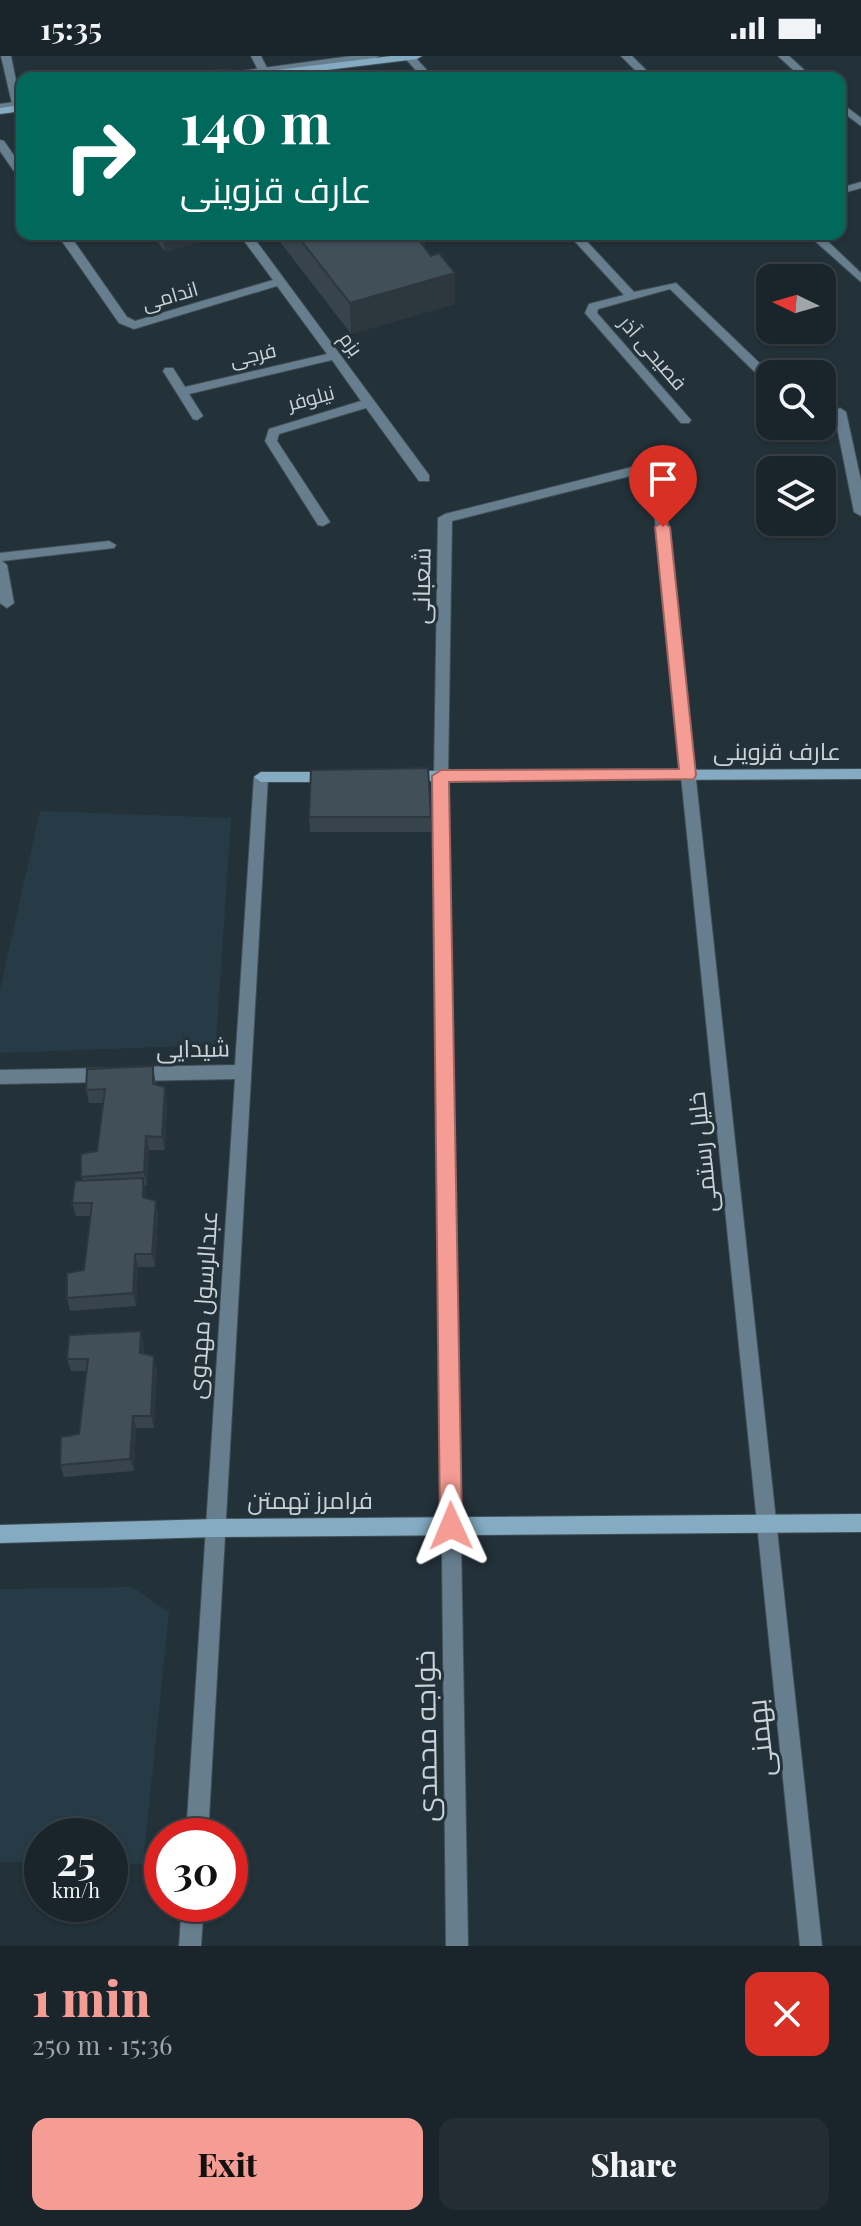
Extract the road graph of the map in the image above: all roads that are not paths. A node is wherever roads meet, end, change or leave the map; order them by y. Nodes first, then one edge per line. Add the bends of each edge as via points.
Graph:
1 (6, 56) edge
2 (374, 56) edge
3 (409, 56) edge
4 (417, 56) edge
5 (626, 56) edge
6 (783, 56) edge
7 (270, 72) edge
8 (272, 72) edge
9 (424, 72) edge
10 (643, 72) edge
11 (801, 72) edge
12 (16, 92) edge
13 (0, 143) edge
14 (16, 166) edge
15 (67, 240) edge
16 (249, 240) edge
17 (580, 240) edge
18 (819, 240) edge
19 (861, 279) edge
20 (280, 282) junction
21 (631, 295) junction
22 (335, 356) junction
23 (756, 366) edge
24 (169, 371) dead end
25 (181, 392) junction
26 (369, 403) junction
27 (840, 412) dead end
28 (197, 416) dead end
29 (685, 420) dead end
30 (656, 465) joint
31 (424, 478) dead end
32 (861, 512) edge
33 (323, 522) dead end
34 (109, 545) dead end
35 (0, 557) edge
36 (0, 565) edge
37 (7, 603) dead end
38 (861, 774) edge
39 (688, 775) junction
40 (396, 776) edge
41 (441, 776) junction
42 (351, 777) edge
43 (243, 1072) junction
44 (0, 1077) edge
45 (861, 1523) edge
46 (765, 1524) junction
47 (451, 1526) junction
48 (215, 1528) junction
49 (0, 1534) edge
50 (198, 1818) edge
51 (192, 1922) edge
52 (190, 1946) edge
53 (457, 1946) edge
54 (811, 1946) edge

1 - 12 street
2 - 7 street
3 - 4 street
3 - 8 street
3 - 9 street
5 - 10 street
6 - 11 street
13 - 14 street
15 - 20 street, اندامی via 123,320 134,325
16 - 20 street, بزم
17 - 21 street
18 - 19 street
20 - 22 street, بزم
21 - 23 street via 665,284 677,287
21 - 29 street, فصیحی آذر via 593,307 591,313
22 - 25 street, فرجی
22 - 26 street, بزم
24 - 25 street
25 - 28 street
26 - 31 street, بزم
26 - 33 street, نیلوفر via 273,432 271,441
27 - 32 street
30 - 39 street, خلیل رستمی
30 - 41 street, شعبانی via 445,518
34 - 35 street
36 - 37 street
38 - 39 street, عارف قزوینی
39 - 41 street, عارف قزوینی
39 - 46 street, خلیل رستمی
40 - 41 street, عارف قزوینی
41 - 47 street, خواجه محمدی
42 - 43 street, عبدالرسول مهدوی via 261,777
43 - 44 street, شیدایی
43 - 48 street, عبدالرسول مهدوی
45 - 46 street, فرامرز تهمتن
46 - 47 street, فرامرز تهمتن
46 - 54 street, بهمنی
47 - 48 street, فرامرز تهمتن
47 - 53 street, خواجه محمدی
48 - 49 street, فرامرز تهمتن
48 - 50 street, عبدالرسول مهدوی
51 - 52 street

